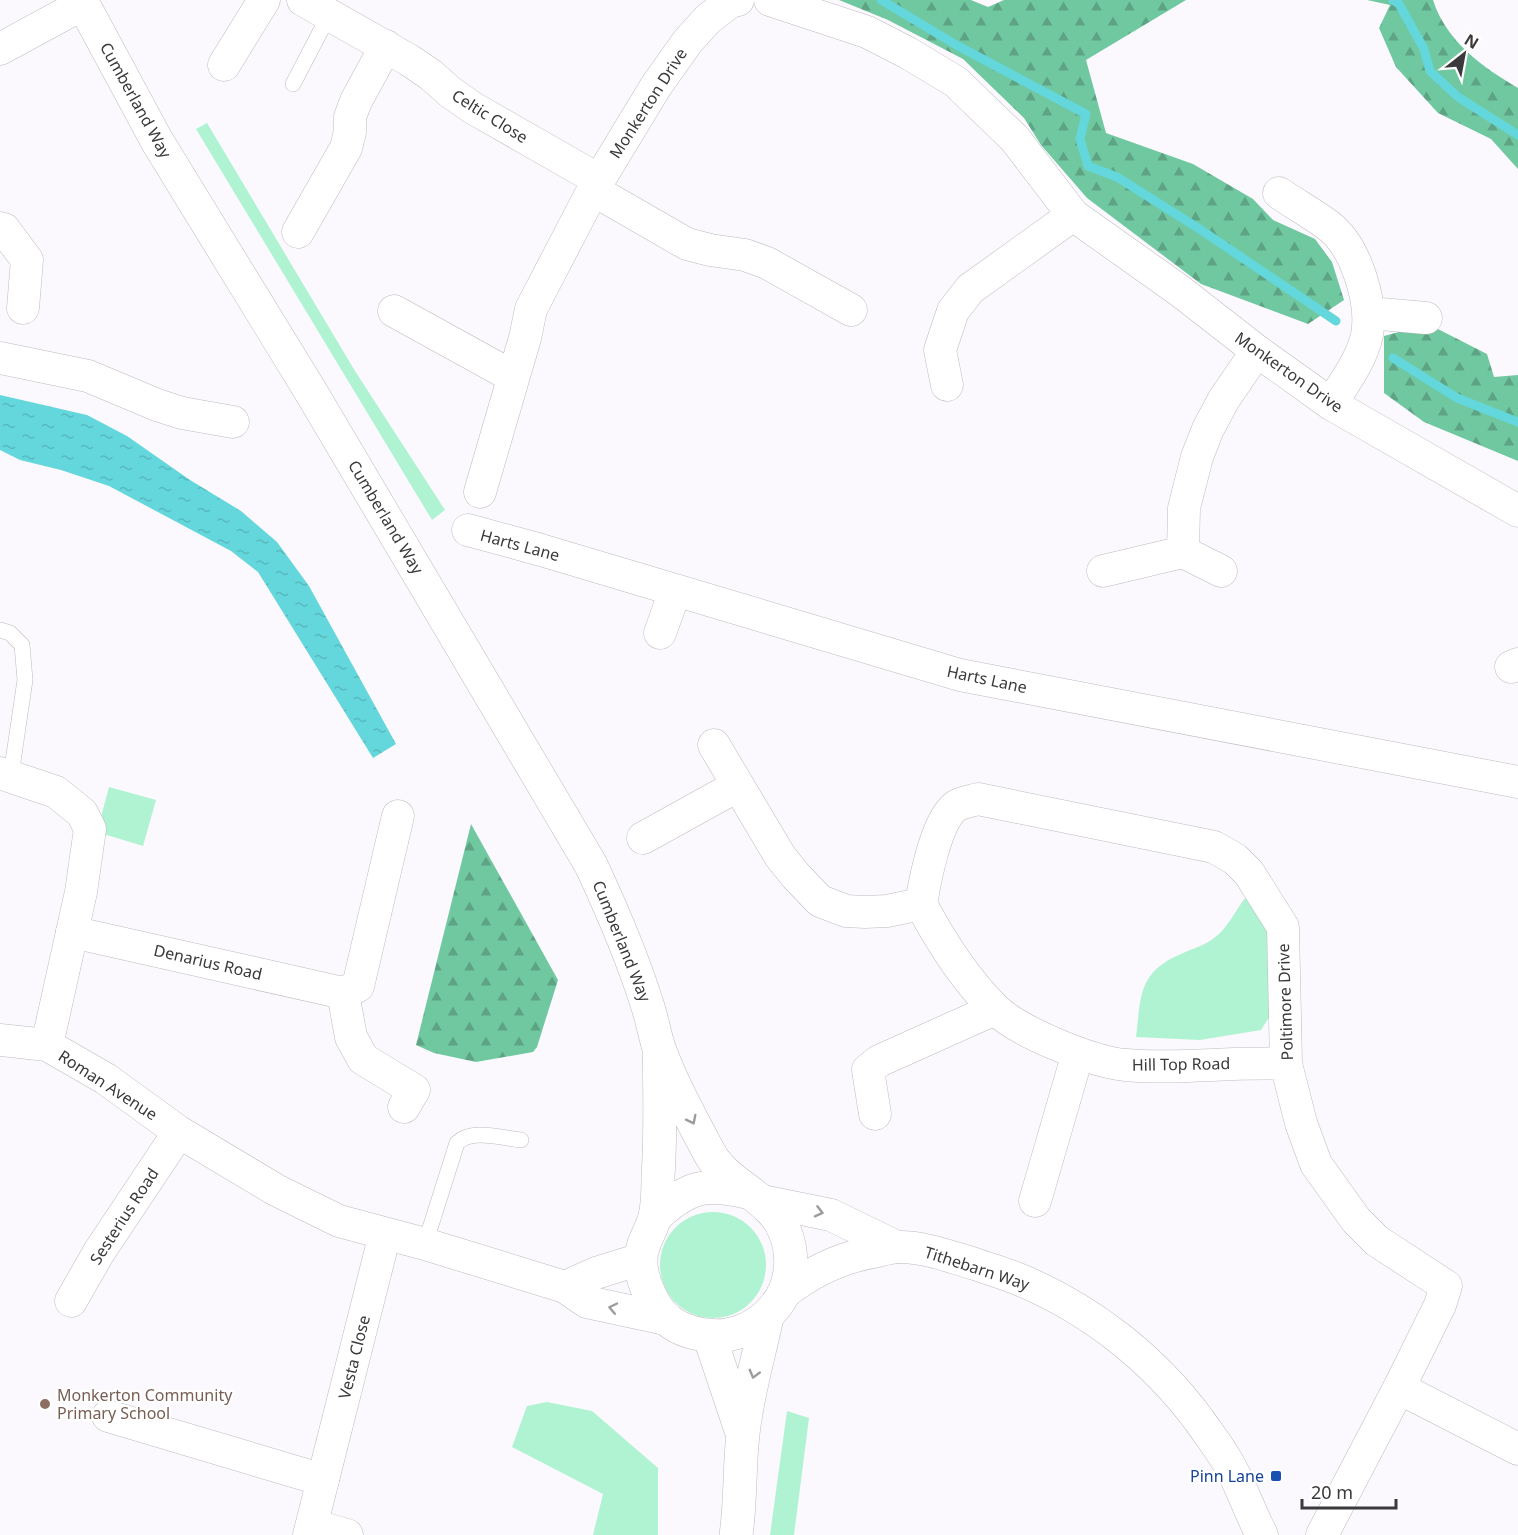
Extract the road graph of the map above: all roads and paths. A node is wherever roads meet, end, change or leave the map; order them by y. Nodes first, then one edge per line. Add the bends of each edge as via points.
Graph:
1 (264, 0) edge
2 (738, 0) edge
3 (771, 0) edge
4 (82, 2) edge
5 (316, 8) edge
6 (386, 46) junction
7 (0, 49) edge
8 (224, 65) dead end
9 (293, 84) dead end
10 (596, 185) junction
11 (1279, 193) dead end
12 (1073, 215) junction
13 (0, 228) edge
14 (298, 232) dead end
15 (23, 308) dead end
16 (851, 310) dead end
17 (394, 311) dead end
18 (1368, 313) junction
19 (1426, 318) dead end
20 (1257, 351) junction
21 (0, 358) edge
22 (512, 376) junction
23 (947, 385) dead end
24 (1331, 404) junction
25 (233, 422) dead end
26 (480, 492) dead end
27 (1518, 511) edge
28 (468, 530) dead end
29 (1184, 552) junction
30 (1103, 571) dead end
31 (1221, 572) dead end
32 (675, 591) junction
33 (0, 630) edge
34 (660, 633) dead end
35 (714, 745) dead end
36 (5, 774) edge
37 (1518, 782) edge
38 (737, 786) junction
39 (398, 816) dead end
40 (643, 838) dead end
41 (921, 904) junction
42 (72, 932) junction
43 (343, 993) junction
44 (995, 1010) junction
45 (0, 1040) edge
46 (47, 1045) junction
47 (659, 1048) junction
48 (1078, 1053) junction
49 (1286, 1064) junction
50 (404, 1107) dead end
51 (875, 1114) dead end
52 (179, 1131) junction
53 (521, 1140) dead end
54 (754, 1196) junction
55 (1035, 1201) dead end
56 (655, 1217) junction
57 (385, 1234) junction
58 (425, 1244) junction
59 (897, 1247) junction
60 (640, 1259) junction
61 (565, 1287) junction
62 (71, 1301) dead end
63 (775, 1305) junction
64 (666, 1319) junction
65 (709, 1335) junction
66 (1399, 1388) junction
67 (108, 1416) dead end
68 (742, 1436) junction
69 (1518, 1449) edge
70 (323, 1480) junction
71 (310, 1530) edge
72 (347, 1535) edge
73 (736, 1535) edge
74 (1262, 1535) edge
75 (1322, 1535) edge

1 - 8 street
2 - 10 street, Monkerton Drive via 708,19 688,41
3 - 12 street, Monkerton Drive via 867,32 956,82 1015,139
4 - 7 street
4 - 47 main road, Cumberland Way via 157,141 311,392 591,865 620,929
5 - 6 street, Celtic Close
5 - 9 lane
6 - 10 street, Celtic Close via 473,108
6 - 14 street via 356,101 346,148
10 - 16 street via 687,244 767,263
10 - 22 street, Monkerton Drive via 531,309
11 - 18 street via 1340,238 1357,269
12 - 20 street, Monkerton Drive
12 - 23 street via 970,289 953,311 940,350
13 - 15 street via 27,260
17 - 22 street
18 - 19 street
18 - 24 street via 1367,336
20 - 24 street, Monkerton Drive
20 - 29 street via 1224,399 1197,457 1184,508
21 - 25 street via 88,376 157,405
22 - 26 street, Monkerton Drive
24 - 27 street, Monkerton Drive
28 - 32 street, Harts Lane
29 - 30 street
29 - 31 street
32 - 34 street
32 - 37 street, Harts Lane via 960,675
33 - 36 lane, Roman Avenue via 10,633 22,645 25,680
35 - 38 street
36 - 42 street, Roman Avenue via 56,792 87,821 90,837
38 - 40 street
38 - 41 street via 780,856 820,901 846,911 866,912
39 - 43 street via 358,986
41 - 44 street, Hill Top Road via 954,961
41 - 49 street, Poltimore Drive via 934,849 950,811 958,804 978,799 1214,847 1249,873 1283,927
42 - 43 street, Denarius Road
42 - 46 street, Roman Avenue
43 - 50 street via 351,1037 363,1059 414,1090
44 - 48 street, Hill Top Road
44 - 51 street via 879,1061 868,1070
45 - 46 street
46 - 52 street, Roman Avenue via 106,1079
47 -> 54 main road, Cumberland Way via 712,1158
47 - 56 main road, Cumberland Way
48 - 49 street, Hill Top Road via 1125,1065
48 - 55 street
49 - 66 street, Poltimore Drive via 1308,1144 1336,1193 1377,1241 1446,1286
52 - 57 street, Roman Avenue via 276,1190 339,1221
52 - 62 street, Sesterius Road
53 - 58 lane via 474,1134 458,1143
54 - 56 main road, Cumberland Way via 722,1186 696,1188 674,1199
54 -> 59 street, Tithebarn Way via 831,1215
54 - 63 main road, Cumberland Way via 775,1214 790,1246 788,1284
56 - 60 main road, Cumberland Way
57 - 58 street, Roman Avenue
57 - 70 street, Vesta Close
58 - 61 street, Roman Avenue
59 - 63 street, Tithebarn Way via 857,1255 807,1275
59 - 74 street, Tithebarn Way via 954,1257 1017,1278 1107,1329 1167,1382 1198,1419 1228,1462
60 - 61 street
60 - 64 main road, Cumberland Way via 647,1291
64 -> 61 street, Roman Avenue via 587,1302
63 - 65 main road, Cumberland Way via 750,1328 730,1335
63 -> 68 main road, Cumberland Way via 747,1401
64 - 65 main road, Cumberland Way via 690,1332
65 - 68 main road, Cumberland Way
66 - 69 street
66 - 75 street, Poltimore Drive
67 - 70 street
68 - 73 main road, Cumberland Way
70 - 71 street, Vesta Close
71 - 72 street, Vesta Close

